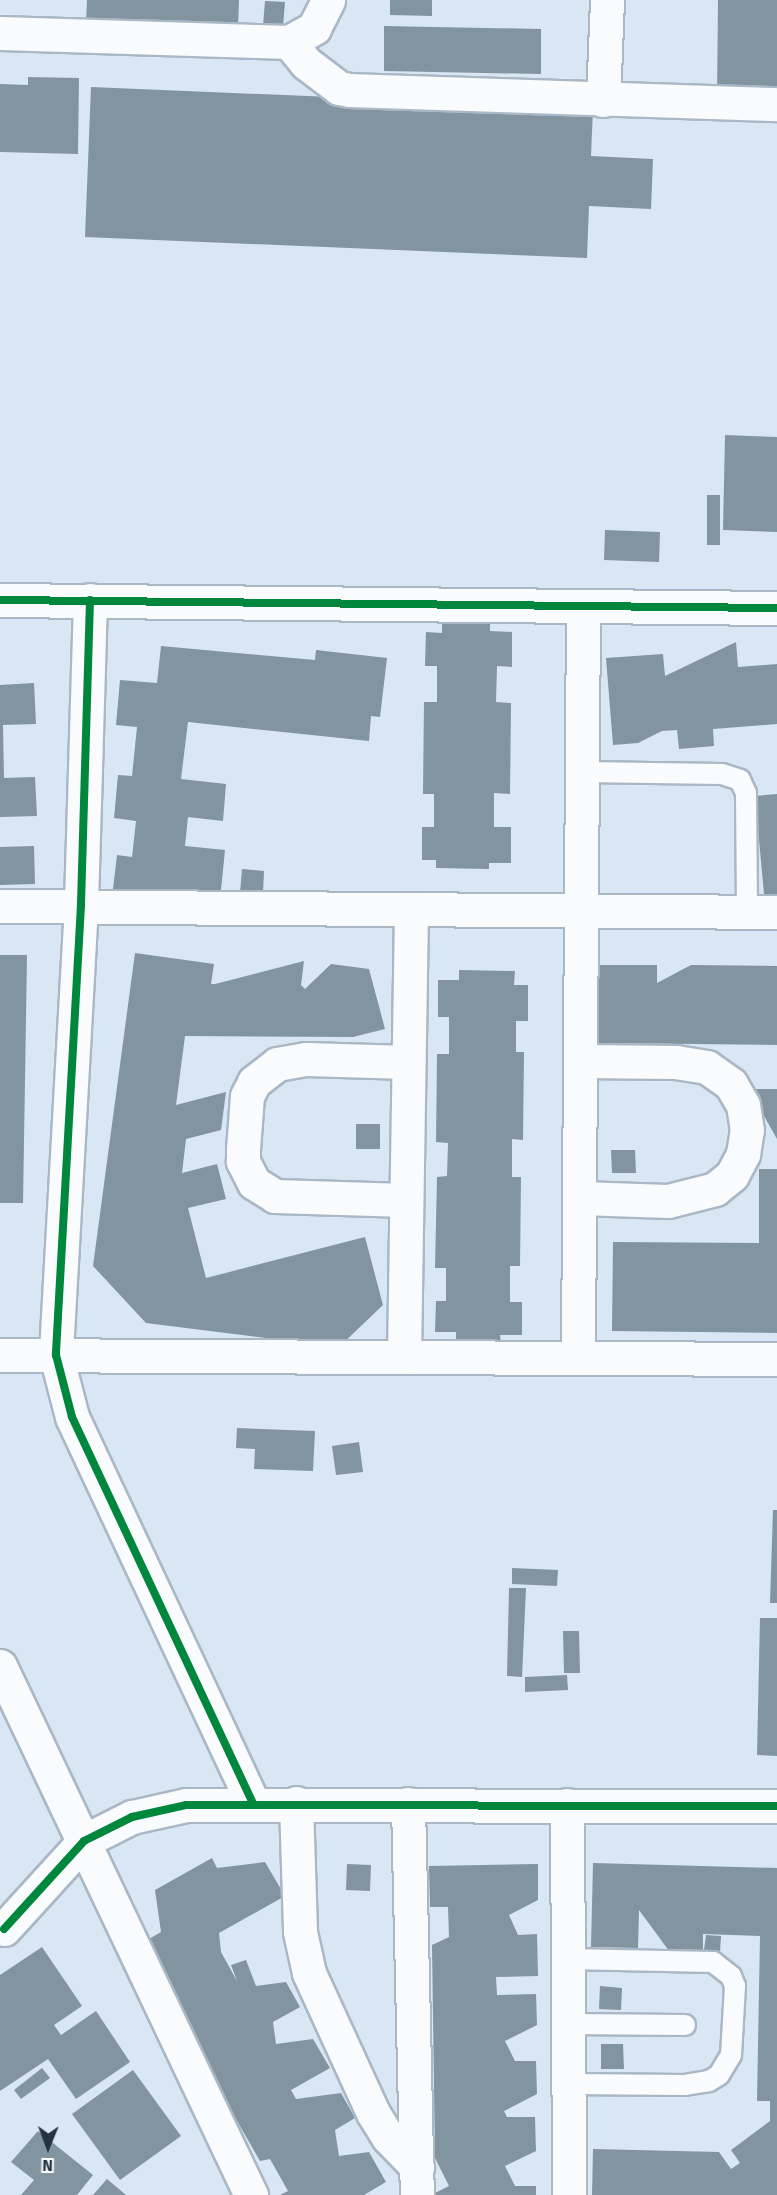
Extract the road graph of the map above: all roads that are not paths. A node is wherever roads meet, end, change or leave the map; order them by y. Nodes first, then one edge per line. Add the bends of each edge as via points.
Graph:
1 (328, 0) edge
2 (607, 0) edge
3 (0, 33) edge
4 (289, 42) junction
5 (603, 100) junction
6 (777, 105) edge
7 (0, 600) edge
8 (90, 600) junction
9 (583, 606) junction
10 (777, 608) edge
11 (582, 772) junction
12 (81, 905) junction
13 (0, 906) edge
14 (411, 909) junction
15 (582, 910) junction
16 (762, 912) edge
17 (581, 1061) junction
18 (408, 1062) junction
19 (580, 1198) junction
20 (406, 1200) junction
21 (0, 1355) edge
22 (56, 1355) junction
23 (404, 1356) junction
24 (578, 1356) junction
25 (777, 1359) edge
26 (0, 1666) edge
27 (296, 1803) junction
28 (253, 1804) junction
29 (408, 1804) junction
30 (567, 1805) junction
31 (777, 1806) edge
32 (84, 1841) junction
33 (1, 1929) edge
34 (568, 1959) junction
35 (568, 2024) junction
36 (685, 2025) dead end
37 (568, 2084) junction
38 (417, 2181) edge
39 (251, 2195) edge
40 (569, 2195) edge

1 - 4 street via 314,28
2 - 5 street
3 - 4 street
4 - 5 street via 306,63 339,87 350,90
5 - 6 street
7 - 8 street
8 - 9 street
8 - 12 street
9 - 10 street
9 - 11 street
11 - 15 street
11 - 16 lane via 722,774 740,780 746,793
12 - 13 street
12 - 14 street
12 - 22 street
14 - 15 street
14 - 18 street
15 - 16 street
15 - 17 street
17 - 19 street
17 - 19 street via 676,1062 706,1067 731,1084 743,1106 747,1130 743,1154 732,1175 715,1189 668,1200
18 - 20 street
18 - 20 street via 306,1059 277,1064 254,1082 247,1096 243,1149 243,1161 254,1183 275,1196
19 - 24 street
20 - 23 street
21 - 22 street
22 - 23 street
22 - 28 street via 64,1394 77,1427
23 - 24 street
24 - 25 street
26 - 32 street
27 - 28 street
27 - 29 street
27 - 38 street via 300,1932 309,1973 373,2113
28 - 32 street via 159,1809 132,1816
29 - 30 street
29 - 38 street
30 - 31 street
30 - 34 street
32 - 33 street
32 - 39 street
34 - 35 street
34 - 37 lane via 713,1962 731,1976 735,1986 731,2055 719,2075 709,2081 685,2085
35 - 36 lane
35 - 37 street
37 - 40 street

